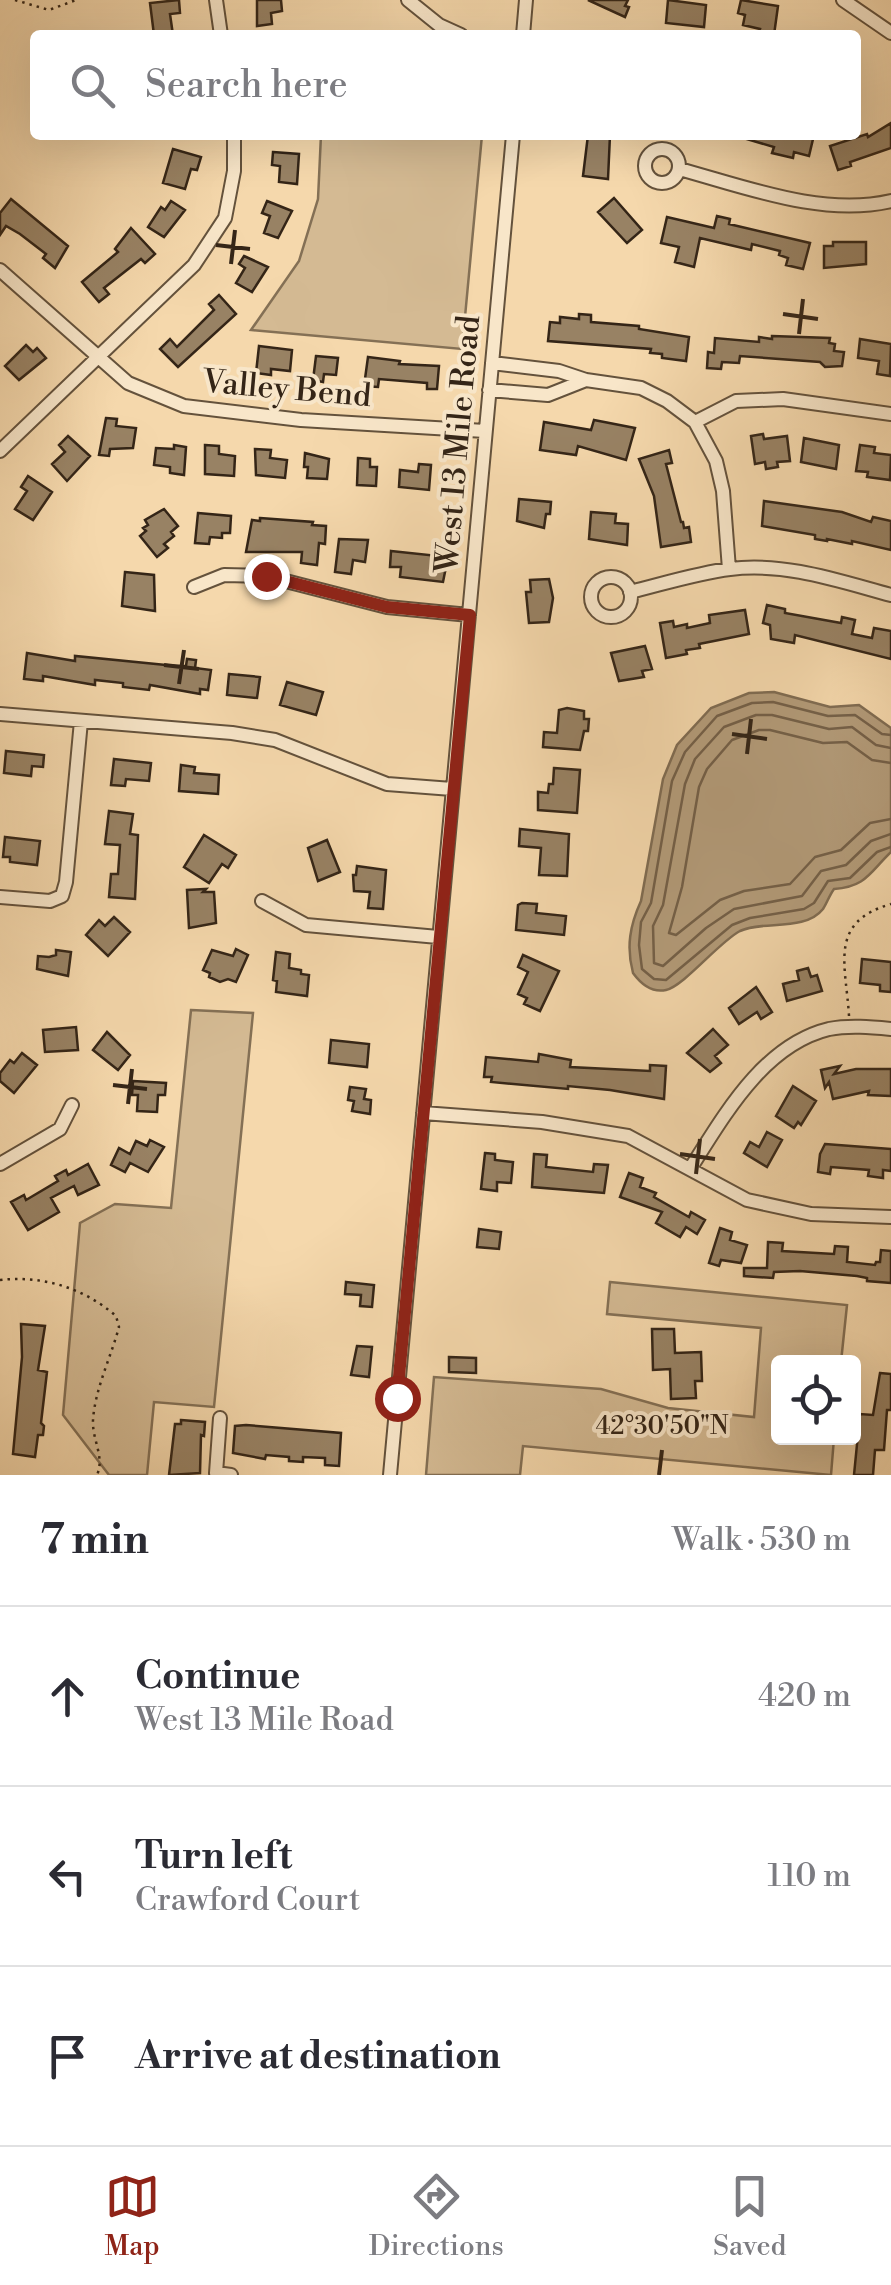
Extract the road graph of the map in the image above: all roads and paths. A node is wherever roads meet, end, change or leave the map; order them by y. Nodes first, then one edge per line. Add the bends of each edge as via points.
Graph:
1 (14, 0) edge
2 (76, 0) edge
3 (216, 0) edge
4 (408, 0) edge
5 (526, 0) edge
6 (843, 0) edge
7 (220, 30) edge
8 (450, 30) edge
9 (523, 30) edge
10 (891, 32) edge
11 (234, 140) edge
12 (514, 140) edge
13 (679, 169) dead end
14 (891, 201) edge
15 (0, 270) edge
16 (99, 357) junction
17 (492, 364) junction
18 (586, 380) junction
19 (489, 390) junction
20 (891, 414) edge
21 (696, 422) junction
22 (485, 432) junction
23 (0, 451) edge
24 (729, 569) junction
25 (194, 587) dead end
26 (630, 592) dead end
27 (891, 595) edge
28 (470, 615) junction
29 (0, 714) edge
30 (81, 720) junction
31 (452, 789) junction
32 (0, 897) edge
33 (262, 902) dead end
34 (891, 904) edge
35 (438, 937) junction
36 (849, 1028) junction
37 (891, 1028) edge
38 (72, 1105) dead end
39 (423, 1113) junction
40 (0, 1164) edge
41 (690, 1169) junction
42 (891, 1217) edge
43 (0, 1280) edge
44 (220, 1418) dead end
45 (96, 1475) edge
46 (231, 1475) edge
47 (390, 1475) edge

1 - 2 path via 49,10
3 - 7 street
4 - 8 street
5 - 9 street
6 - 10 street
11 - 16 street via 224,218 194,265
12 - 17 street, West 13 Mile Road
13 - 14 street via 850,207
15 - 16 street, Valley Bend
16 - 22 street, Valley Bend via 128,383 184,406
16 - 23 street
17 - 18 street
17 - 19 street, West 13 Mile Road
18 - 19 street via 548,395
18 - 21 street via 641,388
19 - 22 street, West 13 Mile Road
20 - 21 street via 783,399 736,401
21 - 24 street via 723,491
22 - 28 street, West 13 Mile Road
24 - 26 street
24 - 27 street via 818,575
25 - 28 street via 224,575 266,576 387,607
28 - 31 street, West 13 Mile Road
29 - 30 street
30 - 31 street via 275,740 387,784
30 - 32 street via 62,896
31 - 35 street, West 13 Mile Road
33 - 35 street via 306,925
34 - 36 path via 872,909 846,936
35 - 39 street, West 13 Mile Road
36 - 37 street
36 - 41 street via 796,1044 763,1068
38 - 40 street via 60,1130
39 - 41 street via 628,1136
39 - 47 street, West 13 Mile Road
41 - 42 street via 747,1200 811,1214
43 - 45 path via 49,1281 116,1316 119,1327 93,1419 101,1461
44 - 46 street via 216,1473

